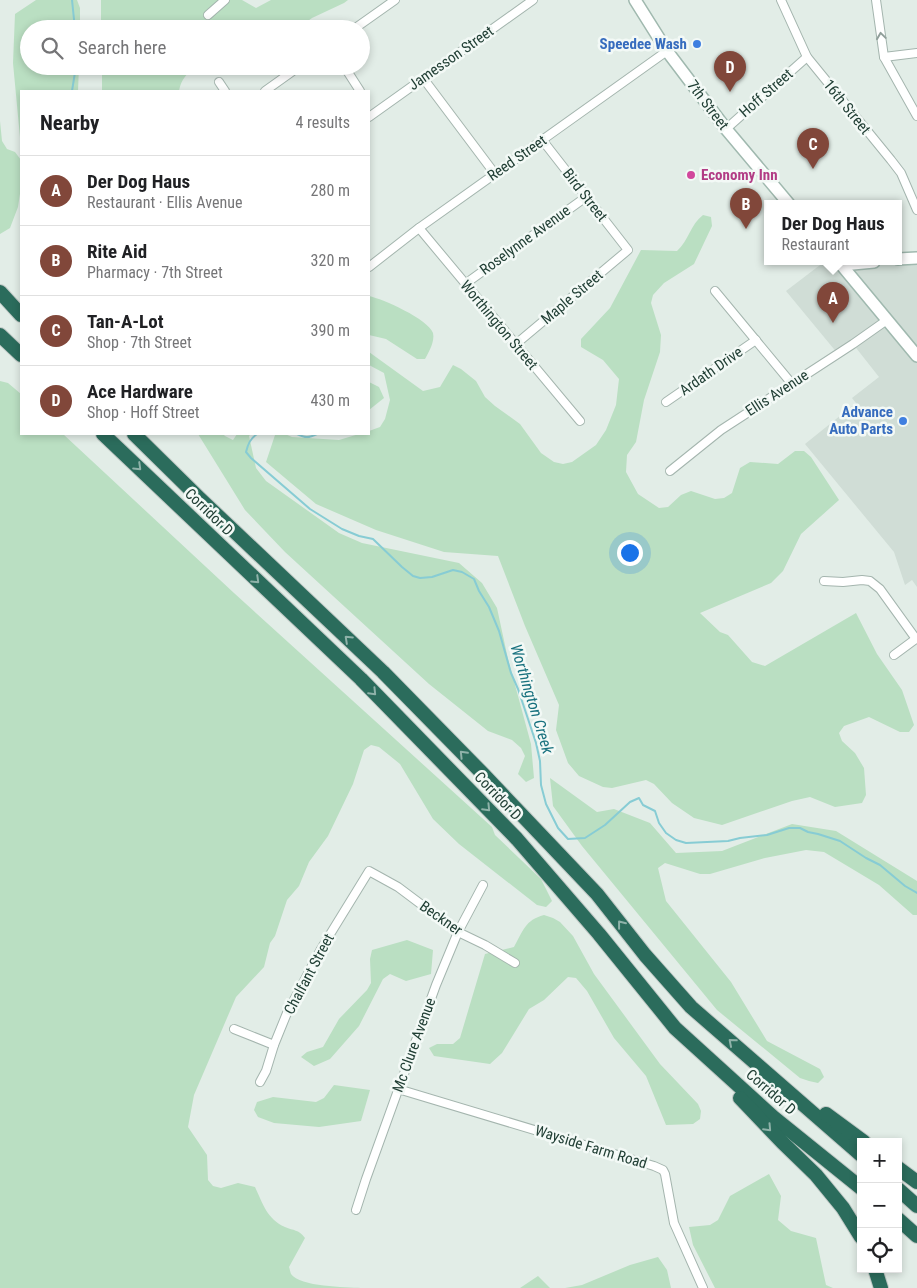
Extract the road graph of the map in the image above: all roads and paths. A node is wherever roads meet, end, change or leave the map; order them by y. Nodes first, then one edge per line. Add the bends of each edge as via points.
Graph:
1 (225, 0) edge
2 (395, 0) edge
3 (533, 0) edge
4 (635, 0) edge
5 (781, 0) edge
6 (876, 0) edge
7 (208, 16) dead end
8 (367, 20) edge
9 (667, 51) junction
10 (917, 53) edge
11 (884, 57) junction
12 (807, 58) junction
13 (287, 75) edge
14 (350, 75) edge
15 (423, 78) junction
16 (219, 82) dead end
17 (225, 90) edge
18 (266, 90) edge
19 (359, 90) edge
20 (915, 114) edge
21 (371, 115) edge
22 (726, 129) junction
23 (543, 141) junction
24 (495, 174) junction
25 (586, 197) junction
26 (785, 200) edge
27 (917, 210) edge
28 (419, 228) junction
29 (628, 250) joint
30 (917, 258) edge
31 (902, 259) edge
32 (842, 265) edge
33 (370, 266) edge
34 (465, 284) junction
35 (715, 291) dead end
36 (0, 292) edge
37 (20, 314) edge
38 (887, 320) junction
39 (0, 335) edge
40 (756, 340) junction
41 (516, 344) junction
42 (20, 354) edge
43 (917, 356) edge
44 (792, 384) junction
45 (666, 402) dead end
46 (580, 421) dead end
47 (104, 435) edge
48 (135, 435) edge
49 (670, 472) dead end
50 (824, 581) dead end
51 (917, 639) edge
52 (894, 655) dead end
53 (369, 871) joint
54 (483, 885) dead end
55 (458, 932) junction
56 (515, 963) dead end
57 (675, 1028) junction
58 (234, 1029) dead end
59 (274, 1045) junction
60 (767, 1073) junction
61 (260, 1082) dead end
62 (398, 1089) junction
63 (858, 1138) edge
64 (857, 1152) edge
65 (902, 1171) edge
66 (917, 1182) edge
67 (857, 1185) edge
68 (902, 1193) edge
69 (917, 1206) edge
70 (356, 1210) dead end
71 (902, 1223) edge
72 (857, 1231) edge
73 (917, 1236) edge
74 (876, 1273) edge
75 (703, 1288) edge
76 (881, 1288) edge

1 - 7 street
2 - 8 street
3 - 15 street, Jamesson Street
4 - 9 main road, 7th Street
5 - 12 street, 16th Street
11 -> 6 street
9 - 22 main road, 7th Street
9 - 23 street, Reed Street
10 - 11 street
11 - 20 street
12 - 22 street, Hoff Street
12 - 27 street, 16th Street via 891,160
13 - 18 street
14 - 19 street
15 - 21 street, Jamesson Street
15 - 24 street
16 - 17 street
22 - 26 main road, 7th Street
23 - 24 street, Reed Street
23 - 25 street, Bird Street
24 - 28 street, Reed Street
25 - 29 street, Bird Street
25 - 34 street, Roselynne Avenue
28 - 33 street, Reed Street
28 - 34 street, Worthington Street
29 - 41 street, Maple Street
30 - 31 main road
32 - 38 main road
34 - 41 street, Worthington Street
35 - 40 street
36 - 37 highway
38 - 43 main road
38 - 44 street, Ellis Avenue
39 - 42 highway
40 - 44 street
40 - 45 street, Ardath Drive
41 - 46 street, Worthington Street
44 - 49 street, Ellis Avenue via 721,430
47 -> 57 highway, Corridor D via 361,679 517,838
60 -> 48 highway, Corridor D via 691,1007 597,894 397,686
50 - 51 street via 870,581 880,589
51 - 52 street
53 - 55 street, Beckner via 398,887
53 - 59 street, Chalfant Street via 321,949
54 - 55 street, Mc Clure Avenue
55 - 56 street, Beckner
55 - 62 street, Mc Clure Avenue
57 - 67 highway, Corridor D via 773,1117
57 -> 72 highway via 816,1175
58 - 59 street
59 - 61 street, Chalfant Street
60 - 63 highway
60 - 64 highway, Corridor D
62 - 70 street, Mc Clure Avenue
62 - 75 street, Wayside Farm Road via 663,1170 674,1223
65 - 66 highway
68 - 69 highway
71 - 73 highway
74 - 76 highway

